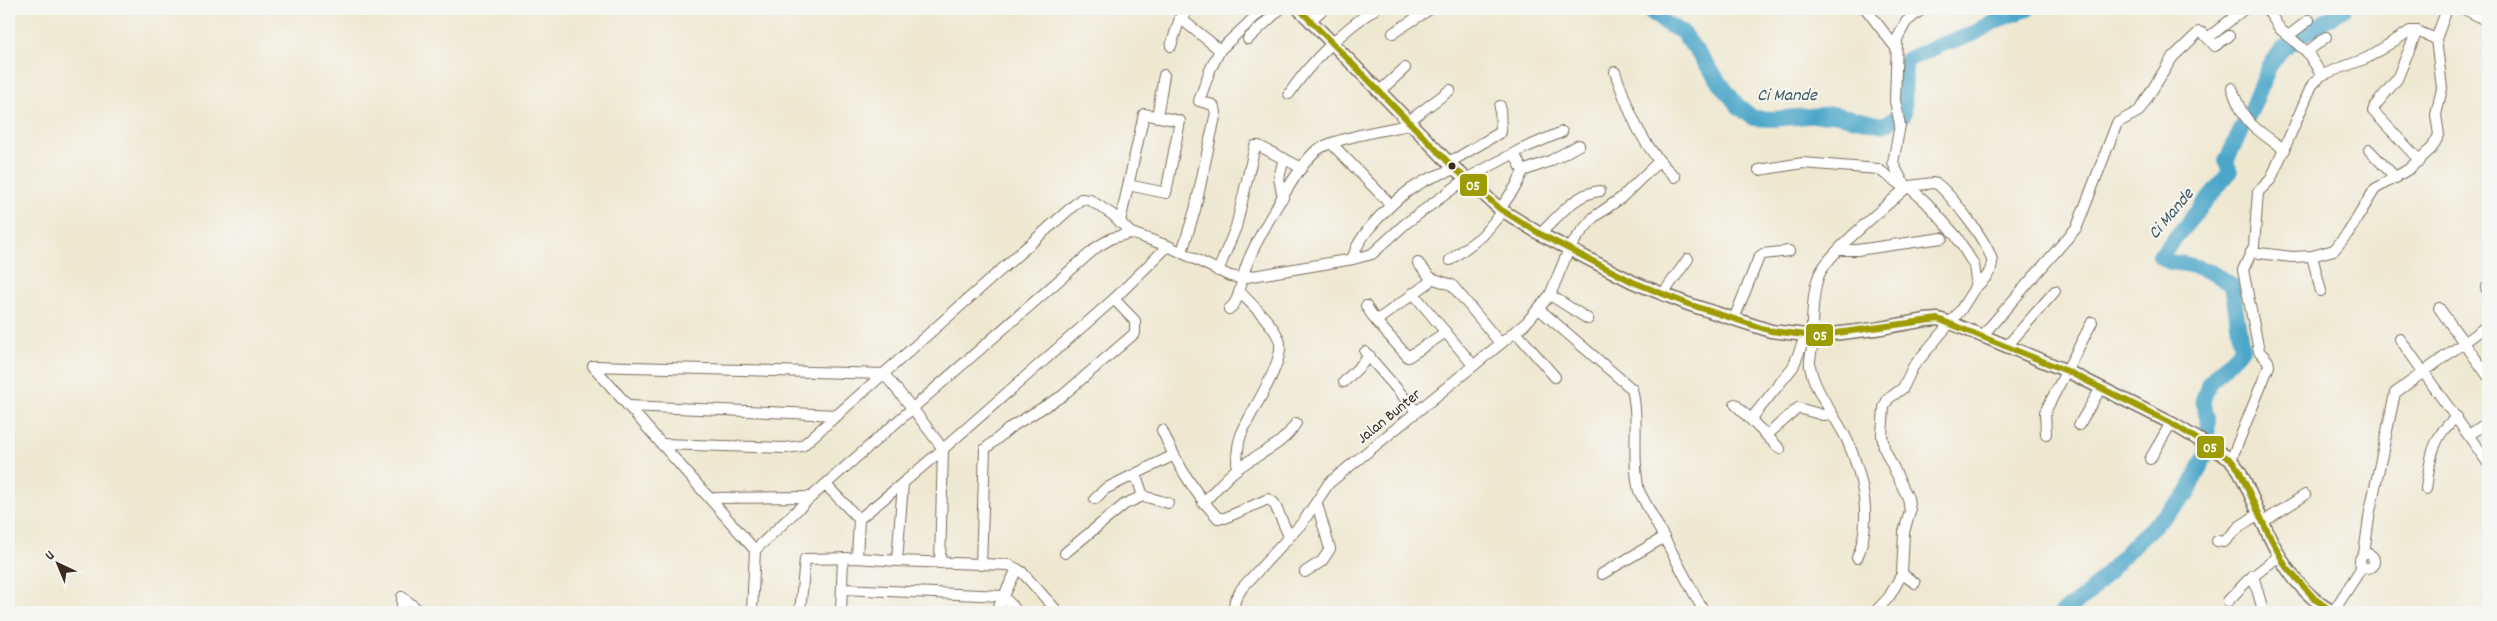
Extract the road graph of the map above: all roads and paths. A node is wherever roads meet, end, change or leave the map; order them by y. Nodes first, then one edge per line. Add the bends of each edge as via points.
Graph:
1 (1190, 9) edge
2 (1263, 9) edge
3 (1280, 9) edge
4 (1299, 9) edge
5 (1323, 9) edge
6 (1376, 9) edge
7 (1430, 9) edge
8 (1866, 9) edge
9 (1922, 9) edge
10 (2244, 9) edge
11 (2267, 9) edge
12 (2447, 9) edge
13 (2464, 9) edge
14 (1180, 18) junction
15 (2310, 20) dead end
16 (1310, 21) junction
17 (2488, 21) edge
18 (2417, 31) junction
19 (1393, 33) dead end
20 (2229, 36) dead end
21 (2290, 37) junction
22 (2208, 38) junction
23 (2326, 38) dead end
24 (1248, 39) dead end
25 (2436, 39) junction
26 (1333, 43) junction
27 (1171, 46) dead end
28 (1896, 48) junction
29 (1220, 50) junction
30 (2304, 50) junction
31 (1405, 68) dead end
32 (1615, 72) dead end
33 (1164, 75) dead end
34 (2322, 75) junction
35 (2232, 88) dead end
36 (1450, 90) dead end
37 (1380, 91) junction
38 (1290, 94) dead end
39 (1500, 106) dead end
40 (1157, 117) junction
41 (1412, 122) junction
42 (1562, 132) dead end
43 (1332, 144) junction
44 (1580, 145) dead end
45 (2285, 150) junction
46 (2369, 150) dead end
47 (1284, 158) junction
48 (1517, 159) dead end
49 (2420, 160) junction
50 (1658, 162) junction
51 (1451, 165) junction
52 (1302, 168) junction
53 (1759, 170) dead end
54 (1523, 171) junction
55 (1675, 177) dead end
56 (2396, 178) junction
57 (1466, 179) junction
58 (1128, 185) junction
59 (1908, 188) junction
60 (1600, 191) dead end
61 (1284, 198) junction
62 (1391, 205) junction
63 (1502, 210) junction
64 (1120, 222) junction
65 (1131, 233) junction
66 (1540, 234) junction
67 (1942, 238) dead end
68 (1168, 246) junction
69 (1569, 249) junction
70 (1840, 250) junction
71 (1790, 251) dead end
72 (1182, 252) junction
73 (2251, 252) junction
74 (2312, 256) junction
75 (1688, 259) dead end
76 (1353, 260) junction
77 (1450, 260) dead end
78 (1418, 263) dead end
79 (1218, 271) junction
80 (1241, 278) junction
81 (1431, 278) junction
82 (1974, 288) junction
83 (2055, 290) dead end
84 (2321, 291) dead end
85 (1240, 292) junction
86 (1413, 293) junction
87 (1662, 294) junction
88 (1550, 295) junction
89 (1114, 299) junction
90 (1366, 306) dead end
91 (2439, 308) dead end
92 (1230, 309) dead end
93 (1539, 309) junction
94 (1588, 319) dead end
95 (1734, 319) junction
96 (1376, 321) junction
97 (2092, 322) dead end
98 (1951, 323) junction
99 (2488, 325) edge
100 (1515, 331) junction
101 (1446, 332) junction
102 (1811, 336) junction
103 (1982, 336) junction
104 (2400, 339) dead end
105 (2464, 342) junction
106 (1500, 343) junction
107 (2007, 346) junction
108 (1473, 365) junction
109 (2067, 370) junction
110 (2424, 370) junction
111 (884, 374) junction
112 (2488, 376) edge
113 (1555, 377) dead end
114 (1344, 382) dead end
115 (2101, 388) junction
116 (1735, 404) dead end
117 (628, 406) junction
118 (913, 409) junction
119 (1416, 411) junction
120 (1832, 414) junction
121 (838, 415) junction
122 (2457, 417) junction
123 (1751, 419) junction
124 (2488, 422) edge
125 (1296, 423) dead end
126 (2171, 423) junction
127 (2079, 425) dead end
128 (1162, 430) dead end
129 (2046, 434) dead end
130 (1767, 435) junction
131 (2469, 435) junction
132 (662, 444) junction
133 (943, 449) junction
134 (1780, 449) dead end
135 (1174, 456) junction
136 (2150, 459) dead end
137 (2231, 460) junction
138 (2488, 463) edge
139 (1237, 469) junction
140 (1136, 475) junction
141 (903, 483) junction
142 (826, 485) junction
143 (2426, 489) dead end
144 (2305, 495) dead end
145 (1143, 496) junction
146 (811, 497) junction
147 (709, 498) junction
148 (1095, 499) dead end
149 (1203, 502) junction
150 (1168, 503) dead end
151 (1317, 504) junction
152 (2261, 517) junction
153 (859, 519) junction
154 (1289, 536) junction
155 (1663, 538) junction
156 (2217, 541) dead end
157 (755, 550) junction
158 (1065, 553) dead end
159 (2279, 556) junction
160 (843, 558) junction
161 (857, 558) junction
162 (1857, 558) dead end
163 (897, 561) junction
164 (940, 563) junction
165 (981, 565) junction
166 (1017, 569) junction
167 (1306, 572) dead end
168 (1602, 574) dead end
169 (1902, 574) junction
170 (2253, 575) junction
171 (1915, 583) dead end
172 (842, 589) junction
173 (1003, 596) junction
174 (2228, 601) dead end
175 (402, 612) edge
176 (421, 612) edge
177 (752, 612) edge
178 (800, 612) edge
179 (841, 612) edge
180 (996, 612) edge
181 (1018, 612) edge
182 (1058, 612) edge
183 (1233, 612) edge
184 (1704, 612) edge
185 (1875, 612) edge
186 (2262, 612) edge
187 (2333, 612) edge

1 - 14 street
2 - 29 street
3 - 24 street
4 - 16 main road
5 - 16 street
6 - 26 street via 1358,20
7 - 19 street
8 - 28 street
9 - 28 street via 1900,30
10 - 22 street
11 - 21 street
12 - 25 street
13 - 17 street
14 - 27 street
14 - 29 street
15 - 21 street
16 - 26 main road
18 - 25 street
18 - 34 street via 2406,33 2367,58
18 - 49 street via 2397,79 2373,111
20 - 22 street via 2215,46
21 - 30 street
22 - 103 street via 2199,32 2172,58 2139,111 2117,123 2077,227
23 - 30 street
25 - 49 street via 2442,88 2436,115 2439,135 2438,141
26 - 37 main road
26 - 38 street
28 - 59 street via 1896,109 1900,125 1893,163
29 - 72 street via 1198,101 1214,105 1216,112 1195,210
30 - 34 street
31 - 37 street
32 - 50 street via 1631,118
33 - 40 street
34 - 45 street via 2312,85
35 - 45 street via 2249,124
36 - 41 street
37 - 41 main road
39 - 51 street via 1500,132
40 - 58 street via 1144,114
40 - 58 street via 1180,121 1166,193
41 - 43 street
41 - 51 main road
42 - 57 street
43 - 52 street via 1317,150
43 - 62 street
44 - 54 street
45 - 73 street via 2271,178 2257,196 2256,232
46 - 56 street
47 - 52 street
47 - 61 street via 1278,178
47 - 79 street via 1259,146 1254,148 1242,210
48 - 54 street
49 - 56 street
50 - 55 street
50 - 69 street, Jalan Bunter via 1621,198 1594,217
51 - 57 main road
51 - 62 street
52 - 61 street
53 - 59 street via 1803,163 1878,170
54 - 63 street
56 - 74 street via 2370,194 2348,234 2334,250
57 - 63 main road
57 - 76 street via 1405,224 1372,254
58 - 64 street
59 - 70 street
59 - 82 street via 1956,236 1966,251 1976,274
59 - 82 street via 1933,183 1940,186 1985,242 1992,262 1986,278
60 - 66 street via 1573,202
61 - 80 street via 1253,248
62 - 76 street via 1358,244
63 - 66 main road
63 - 77 street via 1482,236
64 - 65 street
64 - 111 street via 1090,200 1081,199
65 - 68 street
65 - 118 street via 1112,238 1097,247
66 - 69 main road
67 - 70 street
68 - 72 street
68 - 89 street
69 - 87 main road
69 - 88 street, Jalan Bunter
70 - 102 street via 1817,282
71 - 95 street via 1759,257
72 - 79 street
73 - 74 street
73 - 137 street via 2243,270 2245,284 2256,341 2260,353 2270,363
74 - 84 street
75 - 87 street
76 - 80 street
78 - 81 street
79 - 80 street
80 - 85 street
81 - 86 street
81 - 106 street via 1452,285
82 - 98 street
83 - 107 street
85 - 92 street
85 - 139 street via 1275,332 1280,343 1272,372 1242,434
86 - 96 street
86 - 101 street
87 - 95 main road
88 - 93 street, Jalan Bunter
88 - 94 street
89 - 133 street
89 - 165 street via 1135,321 1135,333 1062,396 1011,427 986,449
90 - 96 street
91 - 105 street
93 - 100 street, Jalan Bunter
93 - 155 street via 1632,389 1636,476 1643,499
95 - 102 main road via 1771,331
96 - 101 street via 1409,357
97 - 109 street
98 - 102 main road via 1926,320
98 - 103 main road
98 - 169 street via 1913,367 1903,388 1888,399 1884,407 1884,448 1910,506 1904,532
99 - 105 street
100 - 106 street, Jalan Bunter
100 - 113 street
101 - 108 street
102 - 120 street via 1810,368
102 - 123 street via 1793,368
103 - 107 main road
104 - 110 street
105 - 110 street
105 - 112 street
106 - 108 street, Jalan Bunter
107 - 109 main road
108 - 119 street, Jalan Bunter
109 - 115 main road
109 - 129 street via 2045,412
110 - 122 street
110 - 187 street via 2394,395 2364,554 2359,560 2362,567
111 - 117 street via 593,366
111 - 118 street
111 - 121 street
114 - 119 street via 1368,354
115 - 126 main road
115 - 127 street
116 - 123 street
117 - 121 street
117 - 132 street
118 - 133 street
118 - 142 street
119 - 151 street, Jalan Bunter via 1329,483
120 - 130 street via 1798,408
120 - 162 street via 1848,442 1866,512 1863,541
121 - 132 street via 797,448
122 - 131 street
122 - 143 street via 2438,434
123 - 130 street
124 - 131 street
125 - 139 street via 1288,435 1272,448
126 - 136 street
126 - 137 main road
128 - 135 street
130 - 134 street
131 - 138 street
132 - 147 street
133 - 141 street
133 - 164 street
135 - 140 street
135 - 149 street
137 - 152 main road
139 - 149 street
140 - 145 street
140 - 148 street via 1105,489
141 - 153 street
141 - 163 street
142 - 146 street
142 - 153 street
144 - 152 street
145 - 150 street
145 - 158 street via 1125,504
146 - 147 street
146 - 157 street
147 - 157 street
149 - 154 street via 1221,519 1271,500
151 - 154 street, Jalan Bunter
151 - 167 street via 1330,549 1322,561
152 - 156 street via 2240,526 2224,542
152 - 159 main road
153 - 161 street
154 - 183 street, Jalan Bunter via 1242,588
155 - 168 street
155 - 184 street
157 - 177 street
159 - 170 street
159 - 187 main road via 2300,587
160 - 161 street
160 - 172 street
160 - 178 street via 806,559
161 - 163 street
163 - 164 street
164 - 165 street
165 - 166 street via 1009,565
166 - 173 street
166 - 182 street
169 - 171 street
169 - 185 street via 1889,597
170 - 174 street
170 - 186 street
172 - 173 street
172 - 179 street
173 - 180 street
173 - 181 street
175 - 176 street via 402,597

